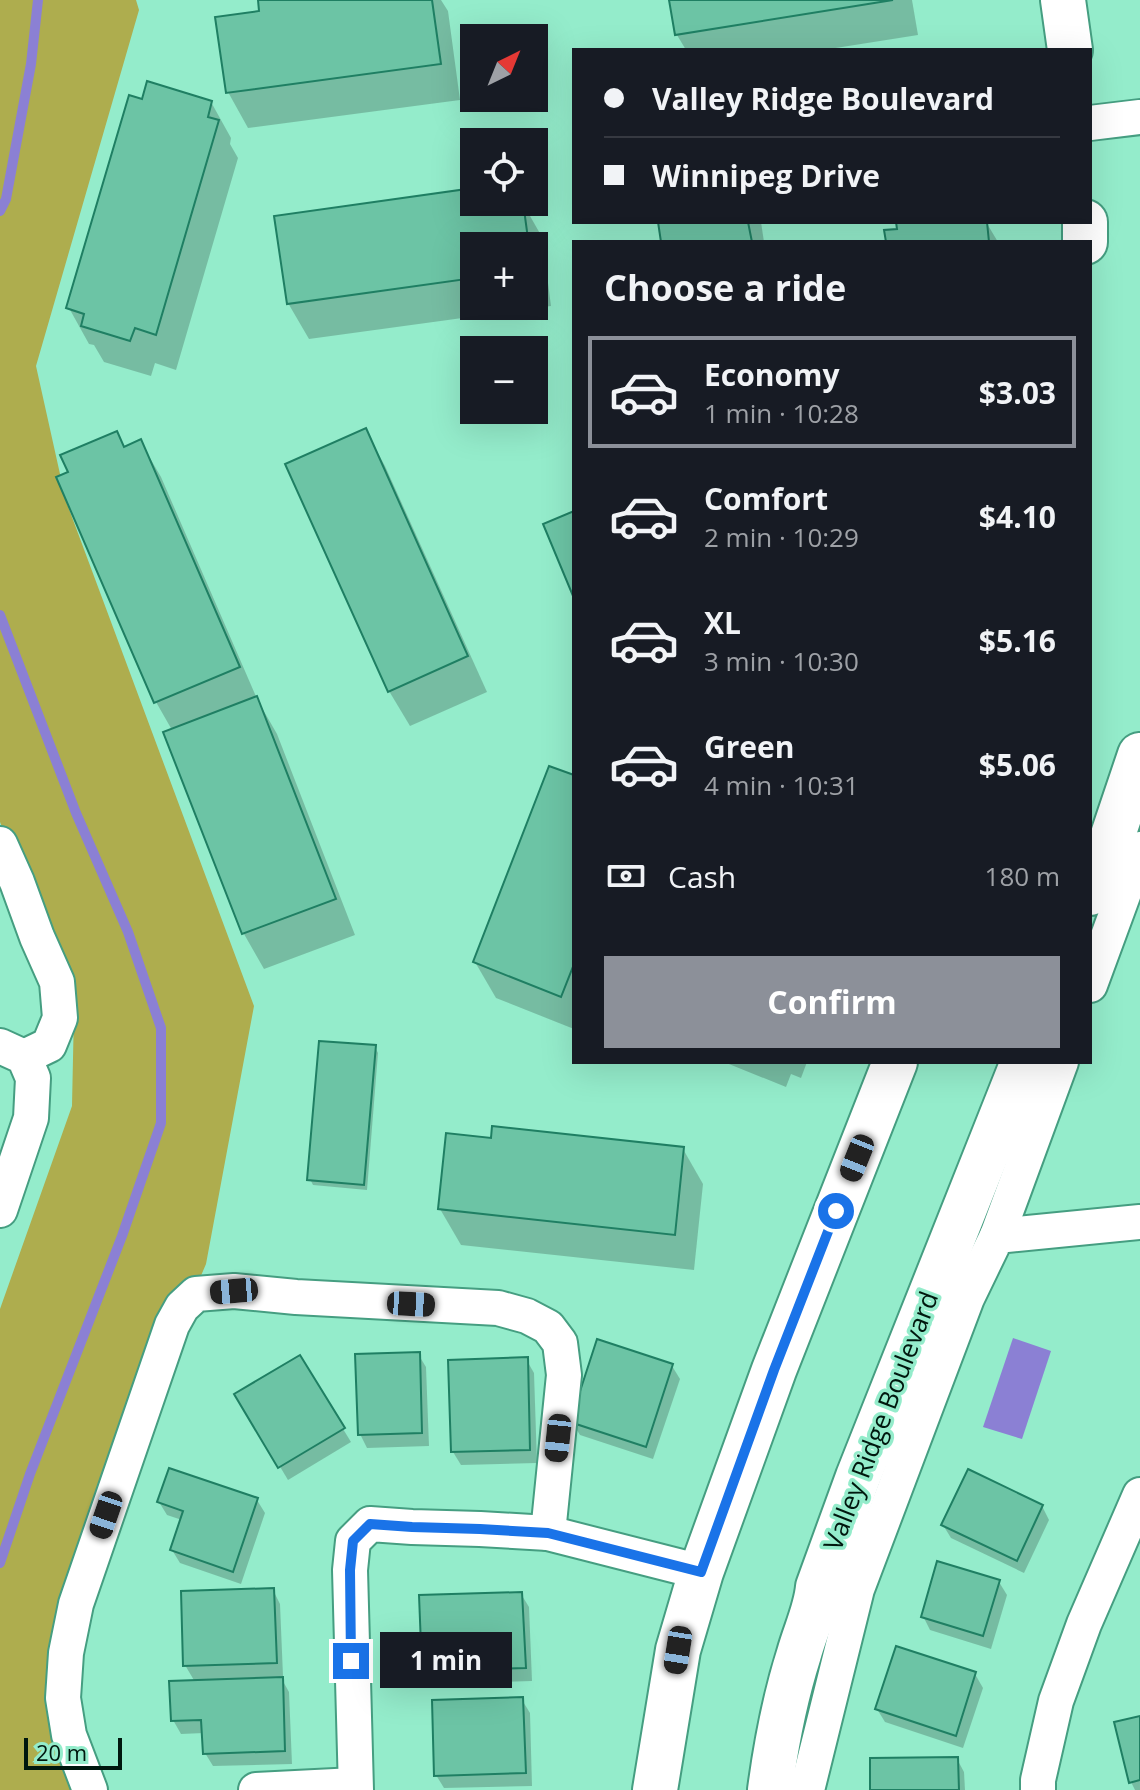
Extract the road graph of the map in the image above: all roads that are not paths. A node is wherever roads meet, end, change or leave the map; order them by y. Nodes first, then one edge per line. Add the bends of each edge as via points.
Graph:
1 (1063, 0) edge
2 (1070, 48) edge
3 (1140, 117) edge
4 (1092, 123) edge
5 (1140, 755) edge
6 (0, 844) edge
7 (1140, 849) edge
8 (1092, 888) edge
9 (1092, 980) edge
10 (12, 1052) edge
11 (894, 1064) edge
12 (1022, 1064) edge
13 (1060, 1064) edge
14 (0, 1210) edge
15 (1140, 1222) edge
16 (997, 1236) junction
17 (1140, 1495) edge
18 (548, 1533) junction
19 (701, 1572) junction
20 (355, 1788) edge
21 (90, 1790) edge
22 (256, 1790) edge
23 (655, 1790) edge
24 (770, 1790) edge
25 (807, 1790) edge
26 (1038, 1790) edge

1 - 2 main road
3 - 4 street
5 - 8 main road
6 - 10 street via 57,982 60,1018 49,1045
7 - 9 street
10 - 14 street via 33,1078 31,1118
11 - 19 main road
12 - 24 main road, Valley Ridge Boulevard via 818,1587 794,1671
13 - 16 street
15 - 16 street
16 - 25 street via 967,1298 857,1589
17 - 26 street via 1056,1701
18 - 19 street
18 - 20 street via 370,1524 353,1541
18 - 21 street via 564,1375 560,1343 548,1327 498,1308 234,1291 196,1294 172,1325 76,1604 63,1698 69,1735
19 - 23 main road via 678,1650
20 - 22 street

